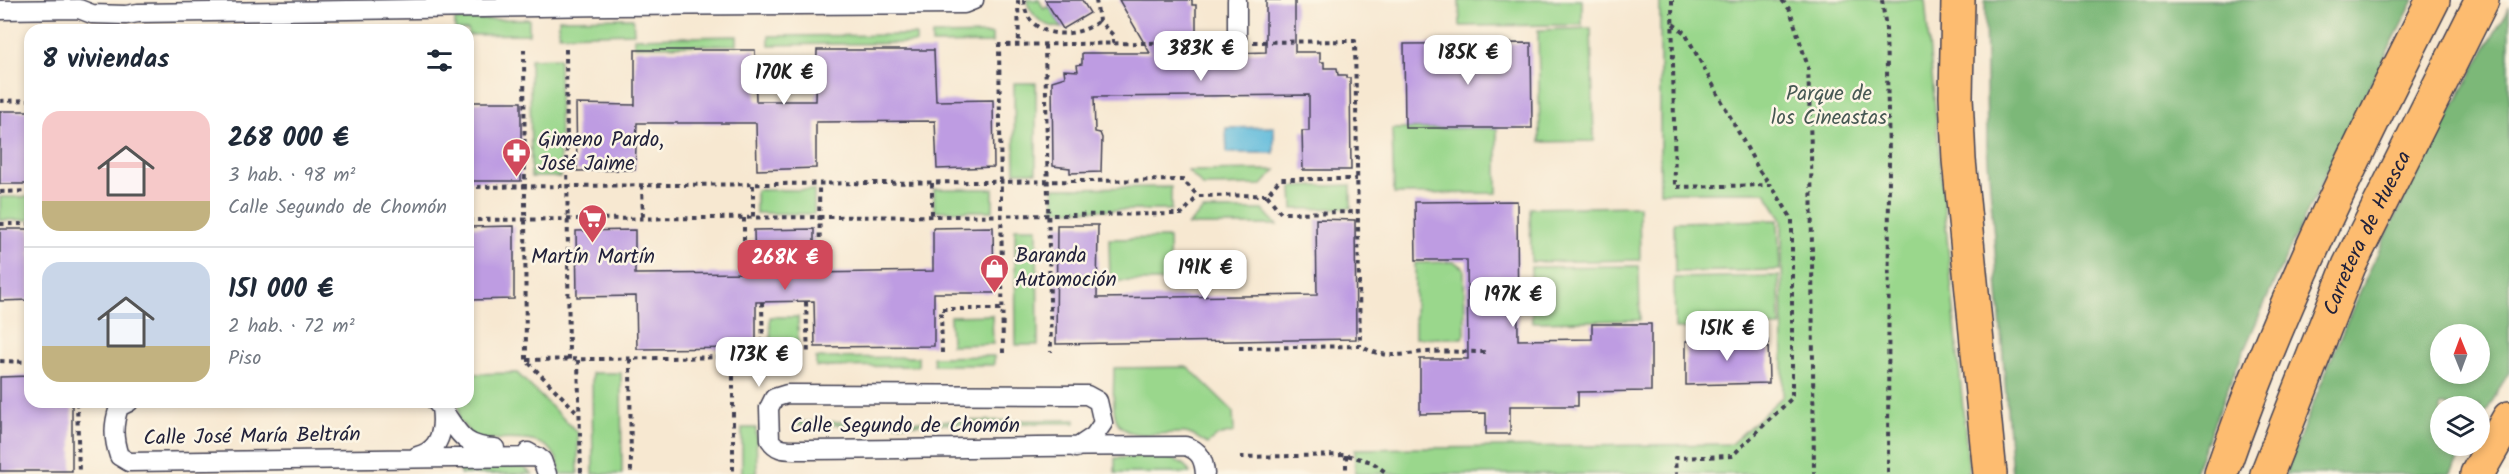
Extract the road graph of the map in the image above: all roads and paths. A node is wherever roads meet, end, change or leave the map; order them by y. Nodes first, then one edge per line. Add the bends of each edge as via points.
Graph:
1 (120, 0) edge
2 (974, 0) edge
3 (1018, 0) edge
4 (1024, 0) edge
5 (1096, 0) edge
6 (1237, 0) edge
7 (1672, 0) edge
8 (1782, 0) edge
9 (1882, 0) edge
10 (1941, 0) edge
11 (1958, 0) edge
12 (2433, 0) edge
13 (2482, 0) edge
14 (616, 3) edge
15 (662, 3) edge
16 (465, 4) edge
17 (86, 5) edge
18 (426, 5) edge
19 (0, 10) edge
20 (138, 13) junction
21 (1099, 21) junction
22 (1673, 23) junction
23 (1237, 42) junction
24 (1113, 44) junction
25 (1019, 45) junction
26 (1045, 45) junction
27 (524, 49) dead end
28 (566, 49) dead end
29 (1956, 97) junction
30 (24, 99) edge
31 (0, 101) edge
32 (1357, 179) junction
33 (1001, 181) junction
34 (1047, 181) junction
35 (932, 183) junction
36 (753, 184) junction
37 (819, 184) junction
38 (642, 185) junction
39 (1771, 185) junction
40 (568, 186) junction
41 (474, 187) edge
42 (524, 187) junction
43 (24, 191) edge
44 (0, 192) edge
45 (1267, 195) junction
46 (1198, 196) junction
47 (1358, 212) junction
48 (932, 216) junction
49 (1001, 216) junction
50 (1047, 216) junction
51 (819, 217) junction
52 (744, 218) junction
53 (753, 218) junction
54 (569, 219) junction
55 (643, 219) junction
56 (474, 220) edge
57 (524, 220) junction
58 (0, 224) edge
59 (24, 224) edge
60 (814, 259) dead end
61 (754, 260) dead end
62 (762, 302) dead end
63 (806, 302) dead end
64 (1003, 309) junction
65 (1360, 346) junction
66 (1239, 348) dead end
67 (1051, 352) dead end
68 (1487, 352) dead end
69 (1003, 353) dead end
70 (942, 354) dead end
71 (763, 356) dead end
72 (808, 356) dead end
73 (630, 359) junction
74 (526, 360) junction
75 (569, 360) junction
76 (578, 360) junction
77 (0, 362) edge
78 (24, 362) edge
79 (77, 408) edge
80 (119, 408) edge
81 (439, 408) edge
82 (441, 408) edge
83 (579, 414) junction
84 (2509, 418) edge
85 (1103, 423) junction
86 (1136, 446) junction
87 (1076, 448) junction
88 (1346, 455) junction
89 (538, 457) junction
90 (1240, 457) dead end
91 (412, 458) junction
92 (79, 474) edge
93 (547, 474) edge
94 (581, 474) edge
95 (631, 474) edge
96 (733, 474) edge
97 (1205, 474) edge
98 (1346, 474) edge
99 (1388, 474) edge
100 (1676, 474) edge
101 (1814, 474) edge
102 (1888, 474) edge
103 (1990, 474) edge
104 (2220, 474) edge
105 (2266, 474) edge
106 (2477, 474) edge

1 - 20 street
2 - 15 street via 964,4
3 - 25 path
4 - 21 path via 1032,23 1047,32 1083,31
5 - 21 path
6 - 23 street
7 - 22 path
8 - 101 path via 1790,10 1808,67
9 - 102 path via 1889,154
10 - 29 highway
11 - 29 highway
12 - 104 highway, Carretera de Huesca via 2316,241
13 - 105 highway, Carretera de Huesca via 2349,266
14 - 15 street
14 - 16 street
16 - 18 street
17 - 19 street
17 - 20 street via 92,14
18 - 20 street
21 - 24 path via 1113,35
22 - 39 path via 1685,33 1760,172
22 - 39 path via 1675,187
23 - 24 path
23 - 32 path via 1355,40
24 - 26 path
25 - 26 path
25 - 33 path via 999,45
26 - 34 path
27 - 42 path
28 - 40 path
29 - 103 highway
30 - 31 path
32 - 45 path via 1280,179
32 - 47 path
33 - 34 path
33 - 35 path
33 - 49 path
34 - 46 path via 1183,180
34 - 50 path
35 - 37 path
35 - 48 path
36 - 37 path
36 - 38 path
36 - 53 path
37 - 51 path
38 - 40 path
38 - 55 path
39 - 100 path via 1792,219 1792,398 1732,456 1675,458
40 - 42 path
40 - 54 path
41 - 42 path
42 - 57 path
43 - 44 path
45 - 46 path
45 - 47 path via 1281,213
46 - 50 path via 1182,214
47 - 65 path
48 - 49 path
48 - 51 path
49 - 50 path
49 - 64 path
50 - 67 path
51 - 53 path
51 - 60 path via 820,259
52 - 53 path
52 - 55 path
52 - 61 path via 744,260
54 - 55 path
54 - 57 path
54 - 75 path
56 - 57 path
57 - 74 path
58 - 59 path
62 - 71 path
63 - 72 path
64 - 69 path
64 - 70 path via 941,309
65 - 66 path
65 - 68 path via 1375,354 1395,357 1425,352
73 - 76 path
73 - 95 path
73 - 96 path via 733,357
74 - 75 path
74 - 83 path
75 - 76 path
76 - 83 path
77 - 78 path
79 - 92 path
80 - 91 street, Calle José María Beltrán via 114,442 119,456 129,462
81 - 91 street, Calle José María Beltrán via 441,432 436,446 428,454
82 - 89 street, Calle José María Beltrán via 473,446 526,450
83 - 94 path
84 - 106 highway
85 - 86 street
85 - 87 street via 1094,436
85 - 87 street, Calle Segundo de Chomón via 1098,401 1087,395 786,394 774,398 769,408 770,440 785,450
86 - 87 street, Calle Segundo de Chomón
86 - 97 street, Calle Segundo de Chomón via 1192,448 1202,457
88 - 90 path
88 - 98 path
88 - 99 path via 1372,462
89 - 91 street, Calle José María Beltrán
89 - 93 street

